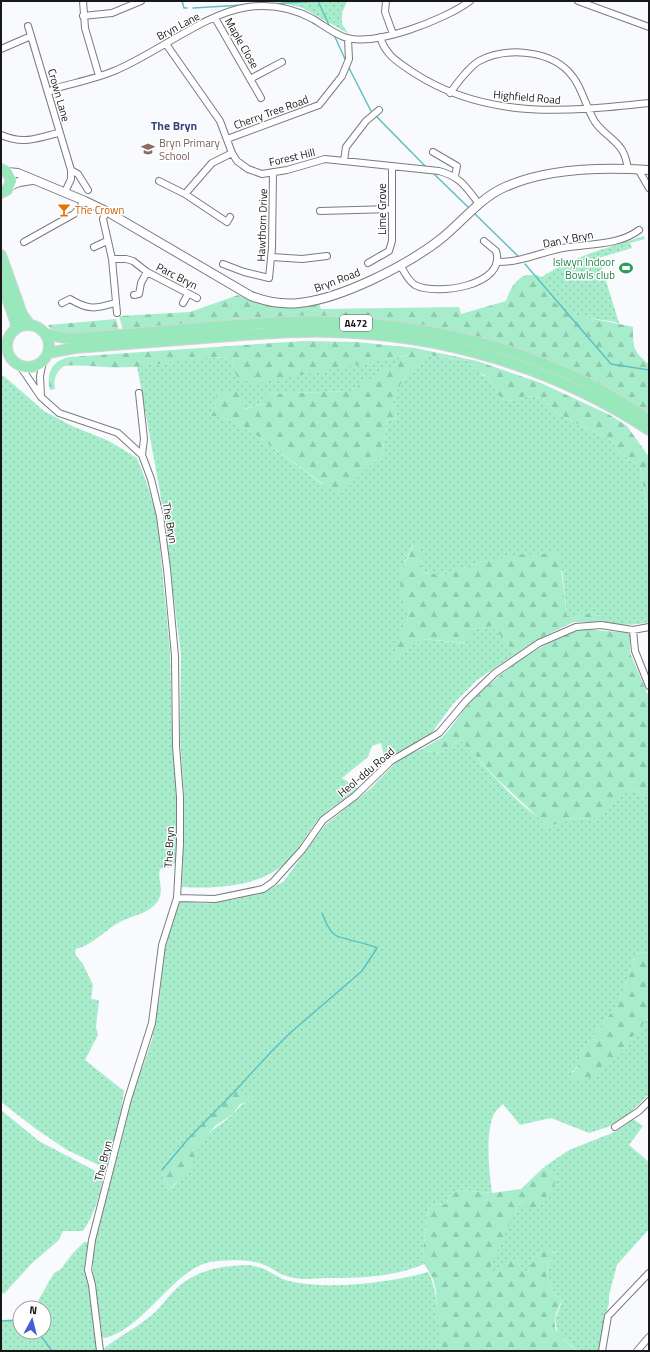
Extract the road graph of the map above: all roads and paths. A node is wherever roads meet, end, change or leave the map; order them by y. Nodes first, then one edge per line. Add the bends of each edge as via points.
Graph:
1 (83, 1) edge
2 (141, 1) edge
3 (386, 1) edge
4 (470, 1) edge
5 (578, 1) edge
6 (83, 16) junction
7 (215, 18) junction
8 (28, 26) dead end
9 (649, 27) edge
10 (392, 34) junction
11 (31, 36) junction
12 (380, 37) junction
13 (348, 38) junction
14 (166, 44) junction
15 (1, 49) edge
16 (282, 62) dead end
17 (99, 76) junction
18 (250, 78) junction
19 (49, 93) junction
20 (450, 93) junction
21 (261, 98) dead end
22 (649, 103) edge
23 (379, 110) dead end
24 (588, 110) junction
25 (59, 132) junction
26 (1, 135) edge
27 (227, 139) junction
28 (433, 152) dead end
29 (232, 153) junction
30 (344, 161) junction
31 (392, 166) junction
32 (628, 168) junction
33 (638, 169) junction
34 (71, 170) junction
35 (649, 170) edge
36 (4, 171) edge
37 (273, 172) junction
38 (455, 176) junction
39 (32, 180) junction
40 (159, 181) dead end
41 (649, 188) edge
42 (88, 190) dead end
43 (65, 192) junction
44 (3, 193) edge
45 (185, 194) junction
46 (85, 201) junction
47 (479, 204) junction
48 (392, 209) junction
49 (106, 211) junction
50 (320, 211) dead end
51 (230, 217) dead end
52 (639, 230) dead end
53 (107, 241) junction
54 (484, 241) dead end
55 (24, 242) dead end
56 (94, 247) dead end
57 (1, 255) edge
58 (327, 256) dead end
59 (272, 257) junction
60 (112, 259) junction
61 (498, 262) junction
62 (368, 263) dead end
63 (223, 264) dead end
64 (400, 265) junction
65 (147, 272) junction
66 (1, 281) edge
67 (134, 294) dead end
68 (188, 294) junction
69 (197, 298) dead end
70 (62, 303) dead end
71 (115, 303) junction
72 (183, 303) dead end
73 (117, 312) dead end
74 (30, 325) junction
75 (14, 331) junction
76 (45, 334) junction
77 (1, 342) edge
78 (5, 357) edge
79 (45, 357) junction
80 (20, 366) junction
81 (139, 393) dead end
82 (41, 397) junction
83 (649, 420) edge
84 (649, 430) edge
85 (142, 455) junction
86 (649, 627) edge
87 (633, 630) junction
88 (649, 686) edge
89 (177, 898) junction
90 (649, 1101) edge
91 (615, 1127) dead end
92 (649, 1273) edge
93 (649, 1337) edge
94 (100, 1351) edge
95 (602, 1351) edge
96 (637, 1351) edge

1 - 6 street
2 - 6 street via 112,13
3 - 10 street via 385,12
4 - 10 street, Bryn Lane via 439,19
5 - 9 street
6 - 17 street
7 - 13 street, Bryn Lane via 247,7 278,7 305,15
7 - 14 street, Bryn Lane
7 - 18 street, Maple Close
8 - 11 street, Crown Lane
10 - 12 street, Bryn Lane
11 - 15 street
11 - 19 street, Crown Lane
12 - 13 street, Bryn Lane
12 - 20 street, Highfield Road via 388,54
13 - 27 street, Cherry Tree Road via 349,59 342,76 319,105
14 - 17 street, Bryn Lane
14 - 27 street, Forest Hill via 220,121
16 - 18 street, Maple Close
17 - 19 street, Bryn Lane via 53,89
18 - 21 street, Maple Close
19 - 25 street, Crown Lane
20 - 24 street, Highfield Road via 516,108
20 - 24 street via 461,78 479,62 502,54 533,54 555,61 569,72
22 - 24 street, Highfield Road
23 - 30 street via 366,121 346,147
24 - 32 street via 596,124 624,153
25 - 26 street via 20,141
25 - 34 street, Crown Lane
27 - 29 street, Forest Hill
28 - 38 street via 457,166
29 - 37 street, Forest Hill via 237,161 248,169 262,174
29 - 45 street via 212,163
30 - 31 street, Forest Hill
30 - 37 street, Forest Hill via 325,160
31 - 38 street, Forest Hill via 439,171
31 - 48 street, Lime Grove
32 - 33 street, Bryn Road
32 - 47 street, Bryn Road via 542,175 507,186
33 - 35 street, Bryn Road
33 - 41 street
34 - 42 street, Crown Lane via 78,174
34 - 43 street
36 - 39 street, Bryn Road via 18,173
36 - 44 main road via 10,177
37 - 59 street, Hawthorn Drive
38 - 47 street
39 - 43 street, Bryn Road
39 - 44 street via 19,182
40 - 45 street
43 - 46 street, Bryn Road
45 - 51 street via 227,222
46 - 49 street, Bryn Road
46 - 55 street via 74,214
47 - 64 street, Bryn Road via 440,240
48 - 50 street
48 - 62 street, Lime Grove via 392,242 389,251
49 - 53 street via 103,219
49 - 64 street, Bryn Road via 233,286 268,302 299,304 320,299
52 - 61 street, Dan Y Bryn via 623,238 558,249 517,261
53 - 56 street
53 - 60 street
54 - 61 street via 496,251
57 - 74 main road via 22,314
58 - 59 street via 302,259
59 - 63 street, Hawthorn Drive via 269,278
60 - 65 street, Parc Bryn via 133,261
60 - 71 street
61 - 64 street via 490,276 447,288 416,286
65 - 67 street, Parc Bryn via 139,294
65 - 68 street, Parc Bryn
66 - 75 main road via 16,321
68 - 69 street, Parc Bryn
68 - 72 street
70 - 71 street via 70,299 83,307 98,308
71 - 73 street
74 - 75 main road
74 - 76 main road
75 - 77 main road
75 - 78 main road via 6,345
76 - 79 main road via 49,346
76 - 83 main road, A472 via 71,339 303,322 365,323 402,327 498,348 543,364 593,386
78 - 80 main road
79 - 80 main road via 32,367
79 - 82 street via 40,376
79 - 84 main road, A472 via 75,348 272,334 329,332 394,336 465,349 527,368 587,394
80 - 82 street, The Bryn
81 - 85 street via 144,439
82 - 85 street, The Bryn via 59,413 118,433
85 - 89 street, The Bryn via 151,478 160,516 175,656 176,746 180,797
86 - 87 street, Heol-ddu Road
87 - 88 street via 635,651
87 - 89 street, Heol-ddu Road via 601,625 576,627 539,643 485,681 439,733 392,761 355,796 323,820 302,850 273,882 262,889 216,899
89 - 94 street, The Bryn via 162,945 152,1023 128,1099 92,1240 88,1270
90 - 91 street
92 - 95 street via 608,1316
93 - 96 street

